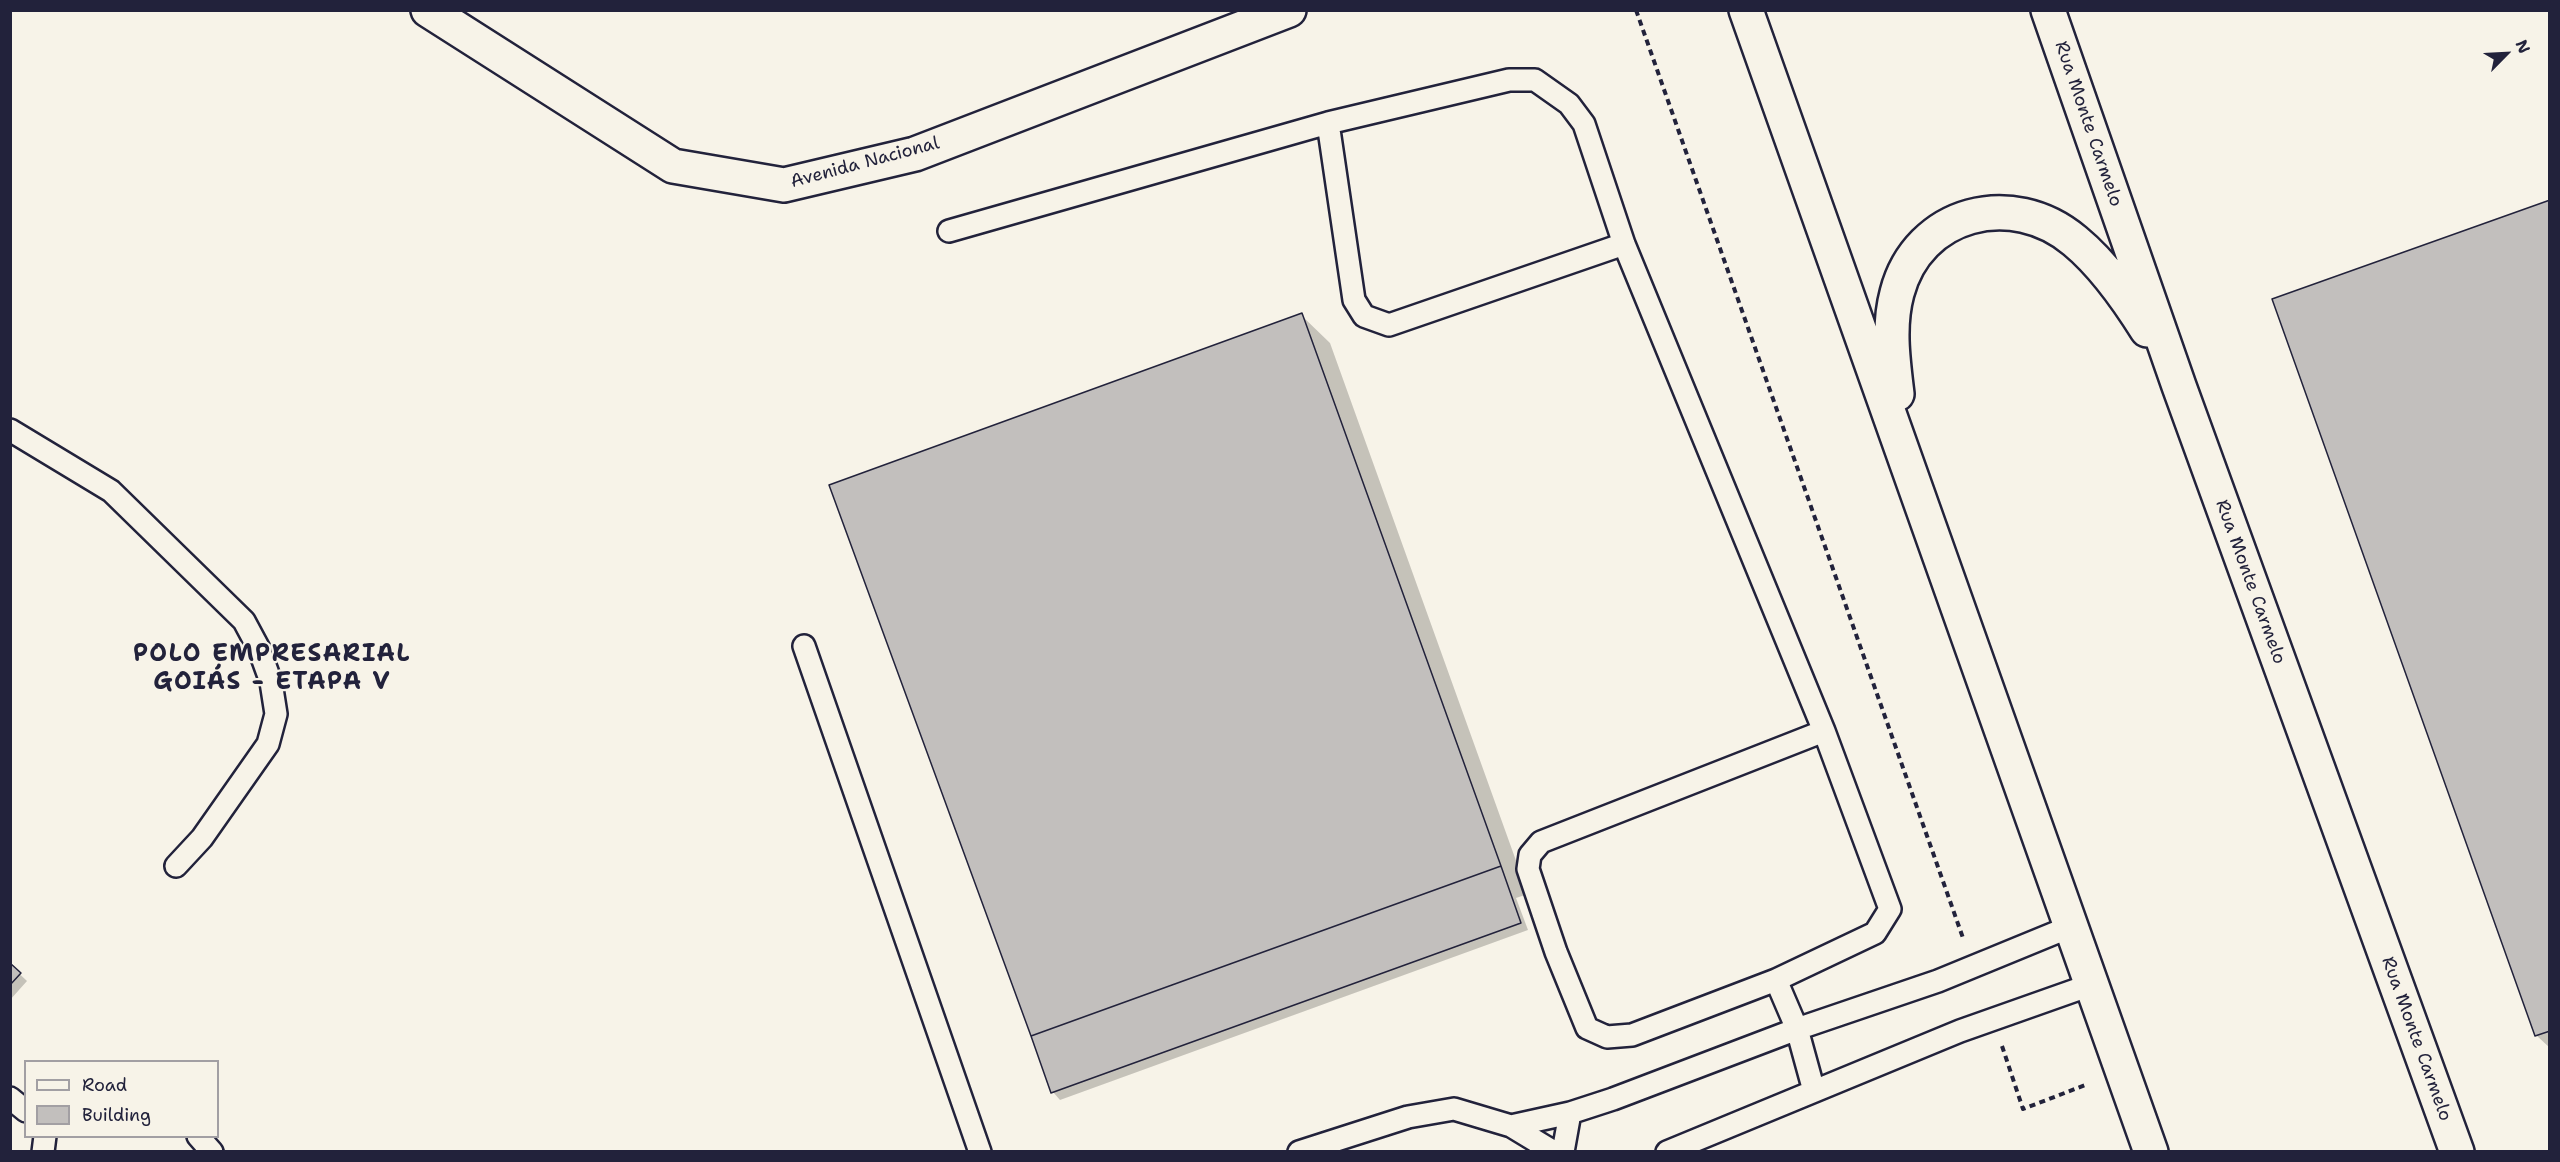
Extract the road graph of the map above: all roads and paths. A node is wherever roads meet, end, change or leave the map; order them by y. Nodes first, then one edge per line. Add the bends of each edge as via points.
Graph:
1 (428, 10) edge
2 (1289, 10) edge
3 (1636, 10) edge
4 (1746, 10) edge
5 (2048, 10) edge
6 (1328, 123) junction
7 (949, 231) dead end
8 (1624, 244) junction
9 (2179, 386) junction
10 (10, 430) edge
11 (1903, 449) junction
12 (804, 646) dead end
13 (1824, 731) junction
14 (176, 866) dead end
15 (2072, 926) junction
16 (1974, 966) junction
17 (1776, 980) junction
18 (2093, 984) junction
19 (1993, 1018) junction
20 (1797, 1029) junction
21 (2123, 1070) junction
22 (1814, 1091) junction
23 (10, 1098) edge
24 (24, 1109) edge
25 (1570, 1113) junction
26 (1511, 1126) junction
27 (199, 1138) edge
28 (212, 1152) edge
29 (980, 1152) edge
30 (1299, 1152) edge
31 (1554, 1152) edge
32 (1563, 1152) edge
33 (1667, 1152) edge
34 (2151, 1152) edge
35 (2457, 1152) edge

1 - 2 main road, Avenida Nacional via 673,166 784,185 915,154
3 - 16 path
4 - 11 main road
5 - 9 main road, Rua Monte Carmelo
6 - 7 lane
6 - 8 lane via 1509,80 1535,80 1569,104 1584,124
6 - 8 lane via 1354,300 1364,316 1389,325
8 - 13 lane
9 - 11 main road via 2111,278 2074,240 2034,217 1994,211 1950,223 1914,253 1897,294 1892,348
9 - 35 main road, Rua Monte Carmelo
10 - 14 lane via 111,491 244,621 259,649 276,714 268,744 202,838
11 - 15 main road
12 - 29 lane
13 - 17 lane via 1890,909 1875,933
13 - 17 lane via 1541,842 1530,855 1528,869 1587,1028 1607,1036 1632,1035
15 - 16 lane
15 - 18 main road
16 - 20 lane
17 - 20 lane
18 - 19 lane
18 - 21 main road
19 - 21 path via 2023,1109
19 - 22 lane
20 - 22 lane
20 - 25 lane
21 - 34 main road
22 - 33 lane
23 - 24 lane
25 - 26 lane
25 - 32 lane
26 - 30 lane via 1454,1109 1408,1117
26 - 31 lane
27 - 28 lane

